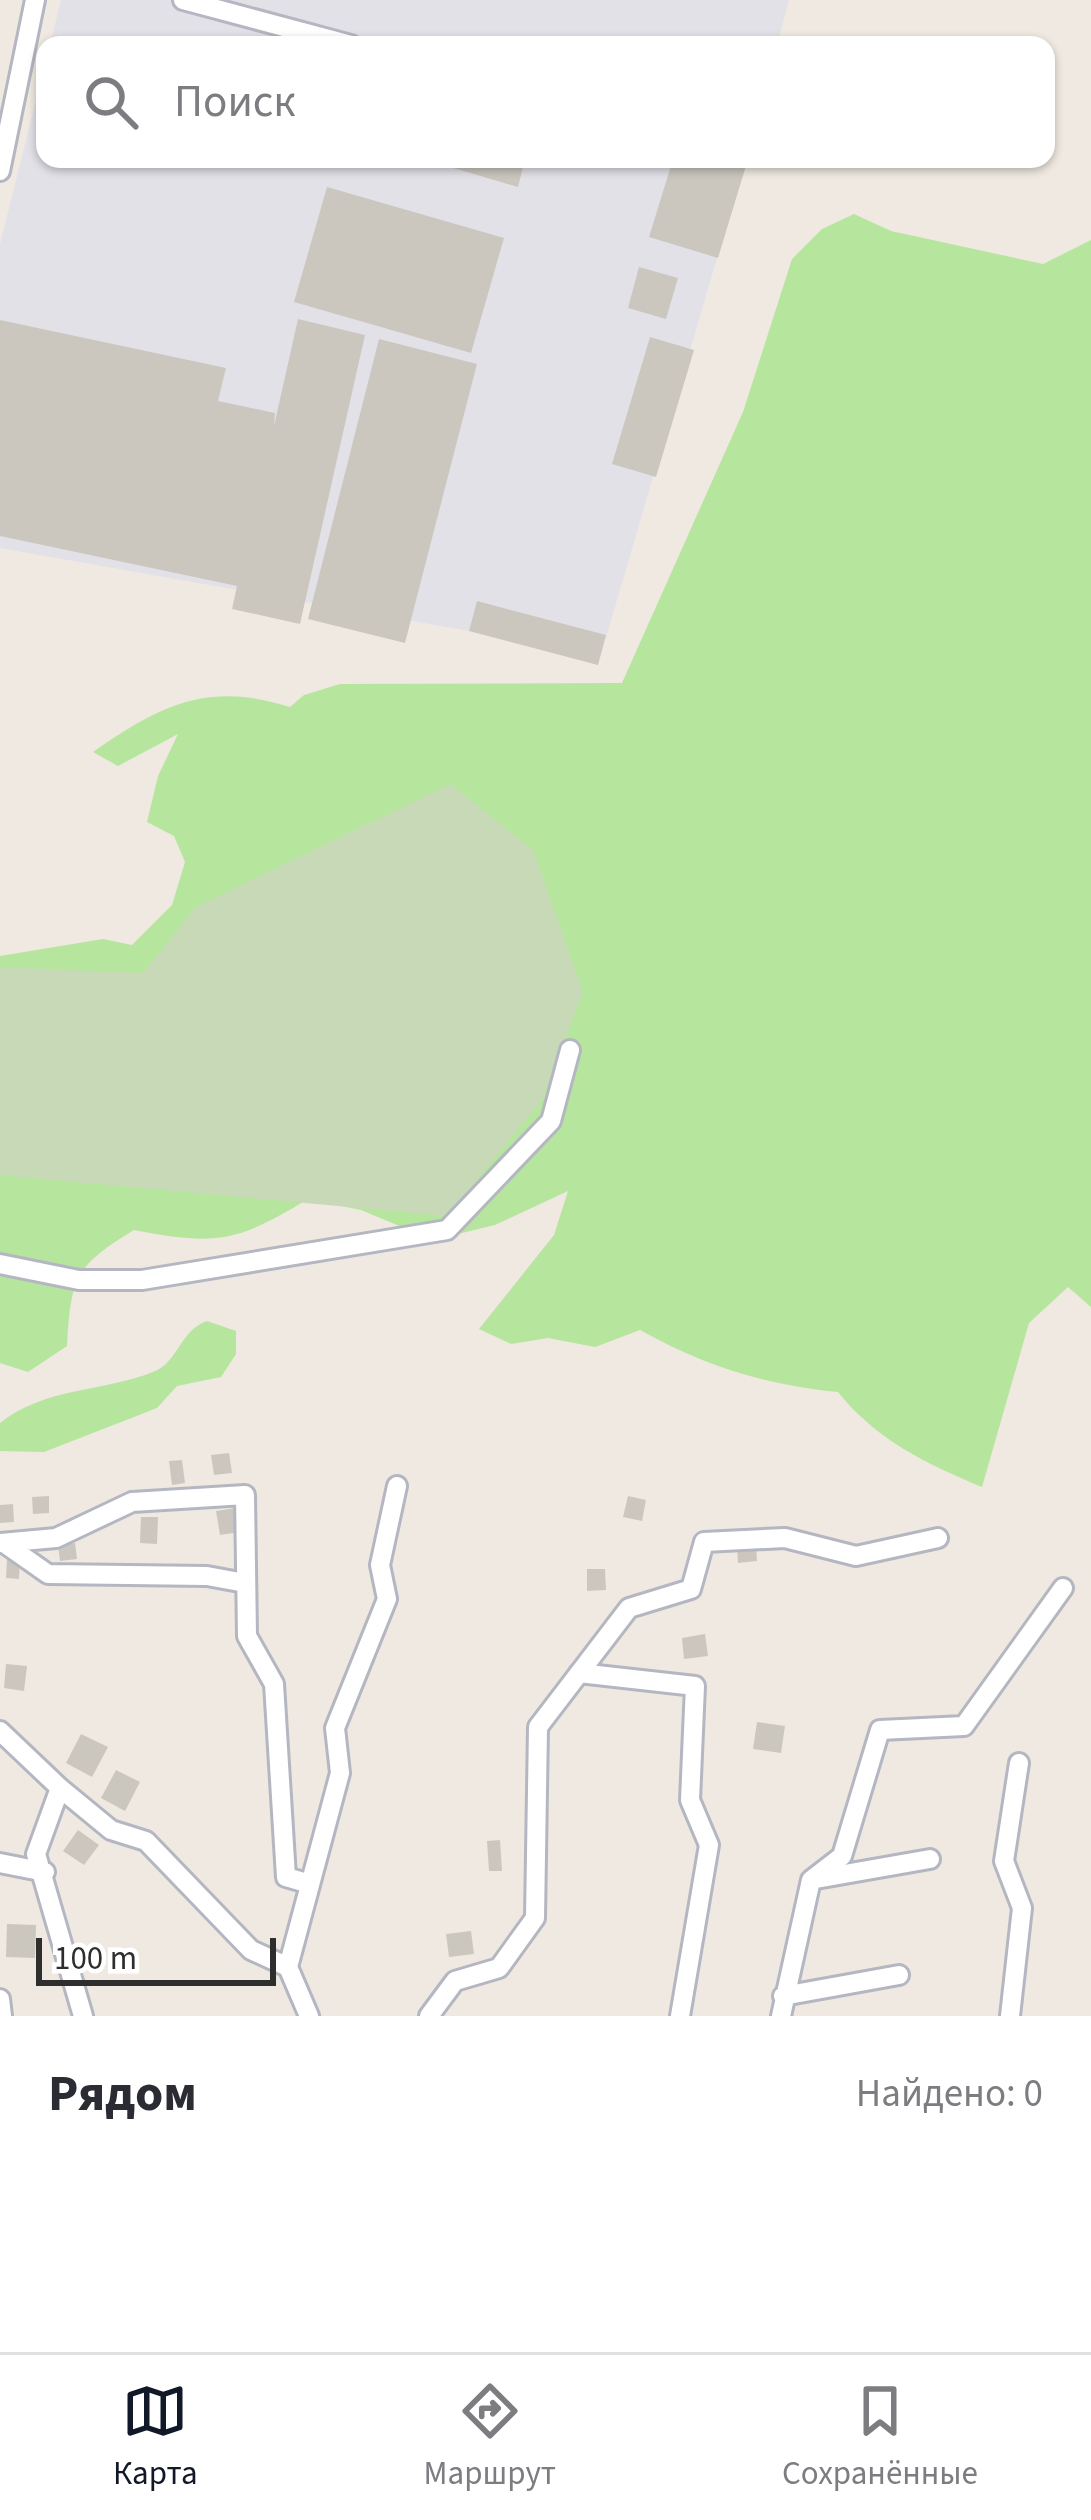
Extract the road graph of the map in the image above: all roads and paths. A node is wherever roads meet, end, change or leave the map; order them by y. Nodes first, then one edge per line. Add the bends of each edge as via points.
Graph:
1 (35, 0) edge
2 (183, 0) edge
3 (317, 36) edge
4 (0, 171) edge
5 (570, 1050) dead end
6 (0, 1264) edge
7 (397, 1486) dead end
8 (938, 1538) dead end
9 (2, 1543) edge
10 (245, 1583) junction
11 (1064, 1588) dead end
12 (579, 1673) junction
13 (0, 1731) edge
14 (1019, 1763) dead end
15 (59, 1788) junction
16 (930, 1859) dead end
17 (0, 1863) edge
18 (46, 1872) junction
19 (811, 1880) junction
20 (310, 1884) junction
21 (288, 1967) junction
22 (899, 1975) dead end
23 (0, 1999) edge
24 (782, 2006) edge
25 (2, 2016) edge
26 (83, 2016) edge
27 (309, 2016) edge
28 (429, 2016) edge
29 (680, 2016) edge
30 (1010, 2016) edge

1 - 4 street
2 - 3 street
5 - 6 street via 551,1121 447,1230 142,1280 79,1280
7 - 20 street via 380,1565 387,1599 334,1728 340,1773
8 - 12 street via 856,1556 785,1538 704,1542 692,1589 629,1608
9 - 10 street via 48,1574
9 - 10 street via 56,1538 132,1502 245,1496
10 - 20 street via 247,1636 274,1684 286,1877
11 - 19 street via 964,1726 880,1730 842,1856
12 - 28 street via 538,1727 535,1918 499,1968 455,1981
12 - 29 street via 695,1687 690,1800 709,1845
13 - 15 street
14 - 30 street via 1004,1861 1022,1908
15 - 18 street via 36,1854
15 - 21 street via 111,1830 146,1841 251,1950
16 - 19 street
17 - 18 street
18 - 26 street
19 - 24 street
20 - 21 street
21 - 27 street
22 - 24 street
23 - 25 street

